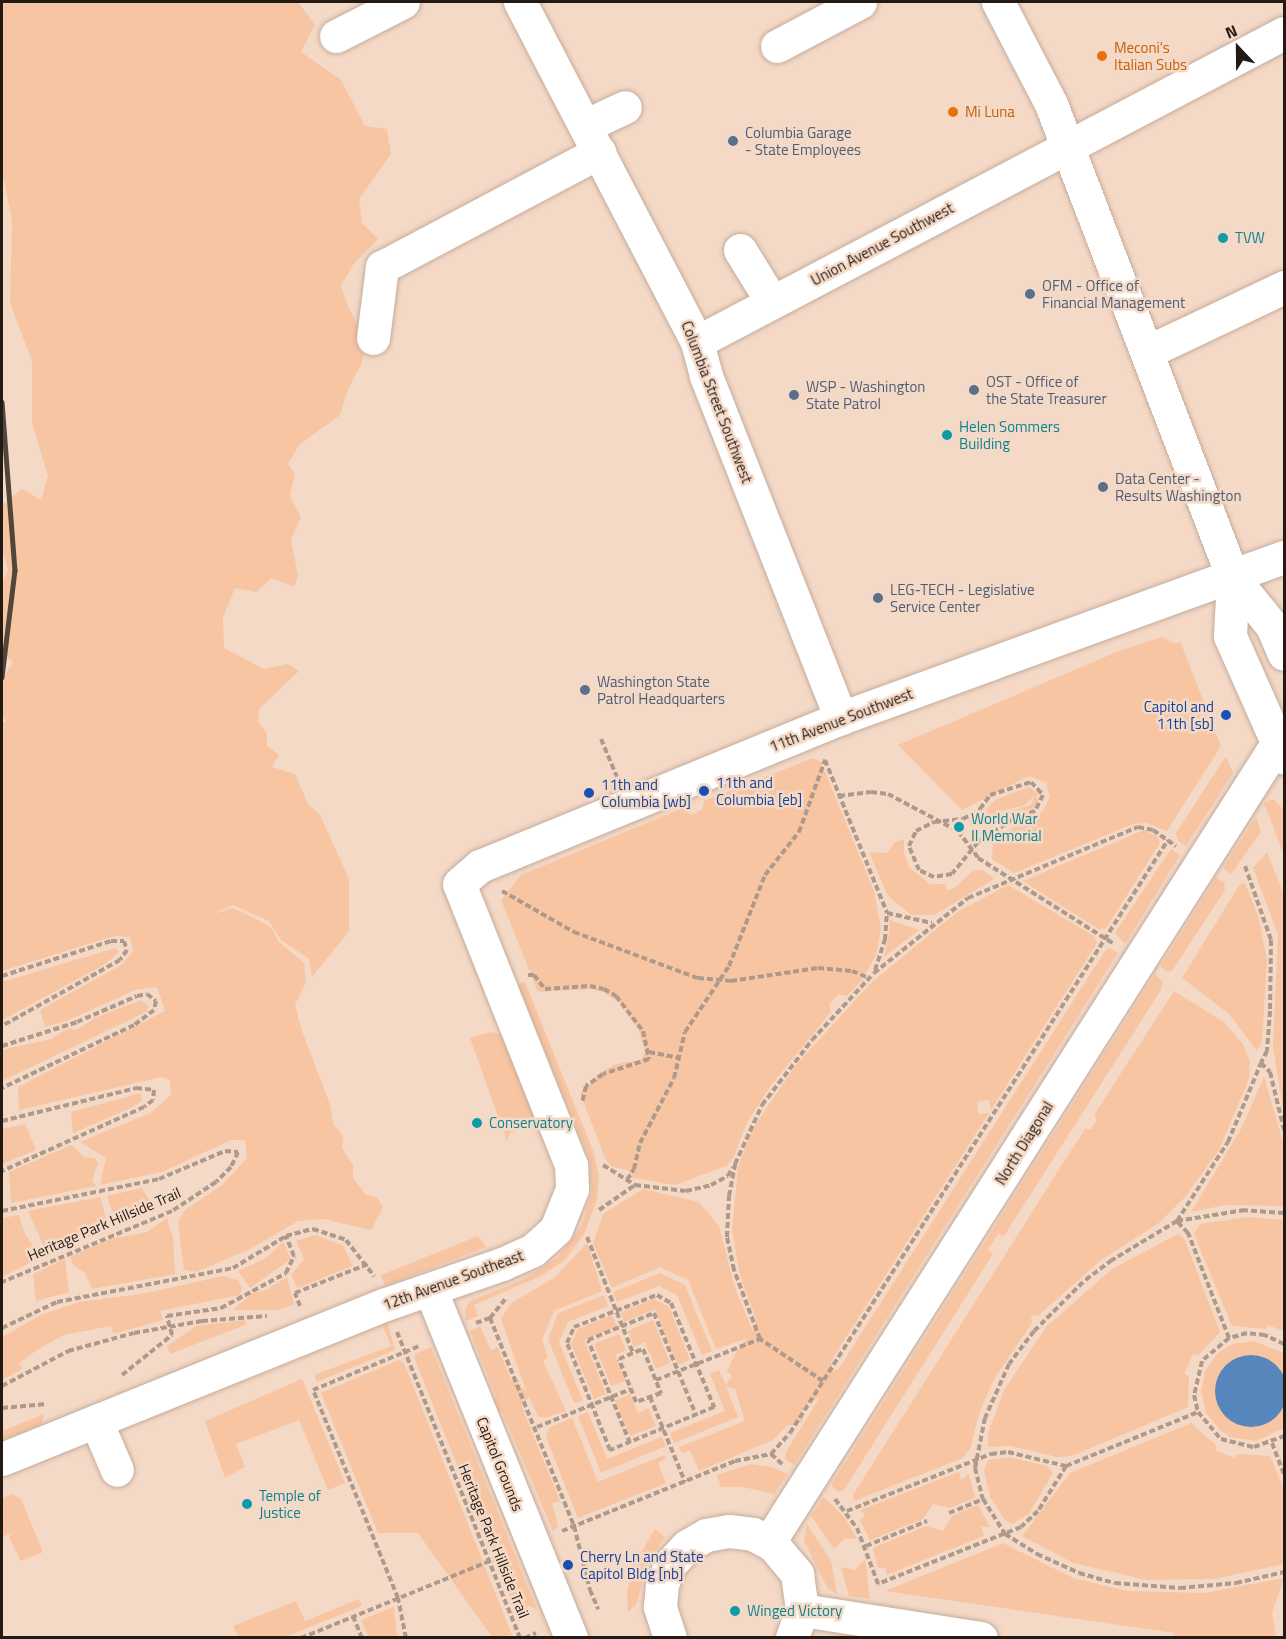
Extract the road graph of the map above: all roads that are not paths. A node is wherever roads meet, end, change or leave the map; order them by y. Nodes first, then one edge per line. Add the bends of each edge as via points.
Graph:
1 (403, 2) edge
2 (520, 2) edge
3 (860, 2) edge
4 (998, 2) edge
5 (1284, 33) edge
6 (336, 36) dead end
7 (777, 46) dead end
8 (625, 107) dead end
9 (592, 139) junction
10 (1068, 147) junction
11 (740, 250) dead end
12 (1284, 287) edge
13 (772, 302) junction
14 (373, 338) dead end
15 (697, 342) junction
16 (1148, 352) junction
17 (1284, 557) edge
18 (1233, 578) junction
19 (1284, 654) edge
20 (841, 718) junction
21 (1281, 750) edge
22 (459, 884) joint
23 (431, 1291) junction
24 (96, 1421) junction
25 (2, 1459) edge
26 (117, 1470) dead end
27 (769, 1542) junction
28 (797, 1624) edge
29 (659, 1635) edge
30 (571, 1638) edge
31 (981, 1638) edge

1 - 6 street
2 - 9 street, Columbia Street Southwest
3 - 7 street
4 - 10 street via 1044,88
5 - 10 street, Union Avenue Southwest
8 - 9 street
9 - 14 street via 382,267
9 - 15 street, Columbia Street Southwest
10 - 13 street, Union Avenue Southwest
10 - 16 street
11 - 13 street
12 - 16 street
13 - 15 street, Union Avenue Southwest
15 - 20 street, Columbia Street Southwest via 706,376
16 - 18 street
17 - 18 street, 11th Avenue Southwest
18 - 19 street via 1272,626
18 - 20 street, 11th Avenue Southwest
18 - 21 street via 1230,636
20 - 22 street, 11th Avenue Southwest via 505,854 480,866
21 - 27 street, North Diagonal
22 - 23 street, 12th Avenue Southeast via 564,1143 571,1165 572,1189 556,1229 532,1250
23 - 24 street, 12th Avenue Southeast via 386,1304
23 - 30 street, Capitol Grounds
24 - 25 street, 12th Avenue Southeast
24 - 26 street
27 - 28 street via 787,1558 797,1574
27 - 29 street via 753,1534 729,1531 706,1535 687,1546 671,1563 662,1584
28 - 31 street

